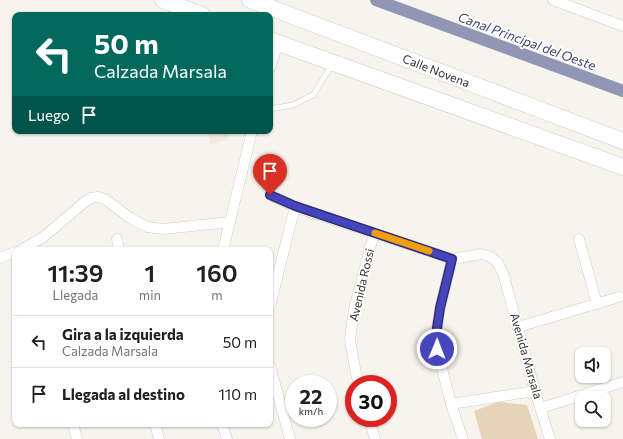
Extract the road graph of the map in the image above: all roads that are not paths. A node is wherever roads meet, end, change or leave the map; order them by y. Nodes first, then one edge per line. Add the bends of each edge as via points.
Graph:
1 (163, 0) edge
2 (250, 0) edge
3 (553, 0) edge
4 (194, 12) edge
5 (623, 26) edge
6 (274, 42) edge
7 (333, 63) junction
8 (273, 108) edge
9 (251, 134) edge
10 (623, 141) edge
11 (623, 167) edge
12 (270, 195) dead end
13 (295, 206) junction
14 (230, 222) junction
15 (374, 233) junction
16 (117, 239) dead end
17 (578, 239) dead end
18 (26, 247) edge
19 (118, 247) edge
20 (224, 247) edge
21 (12, 253) edge
22 (0, 258) edge
23 (452, 259) junction
24 (273, 294) edge
25 (619, 297) dead end
26 (597, 304) junction
27 (518, 327) junction
28 (356, 375) edge
29 (273, 377) edge
30 (623, 382) edge
31 (535, 391) junction
32 (452, 404) junction
33 (541, 408) junction
34 (74, 427) edge
35 (156, 427) edge
36 (223, 427) edge
37 (372, 427) edge
38 (77, 439) edge
39 (159, 439) edge
40 (227, 439) edge
41 (290, 439) edge
42 (375, 439) edge
43 (463, 439) edge
44 (550, 439) edge

1 - 4 main road
2 - 10 main road, Calle Novena
3 - 5 street
6 - 7 main road
7 - 8 lane via 313,95 293,105
7 - 11 main road
9 - 14 street
12 - 13 street
13 - 15 street
13 - 24 street
14 - 18 street via 163,229 147,227 98,197 86,201 42,238
14 - 20 street
15 - 23 street
15 - 28 street, Avenida Rossi via 354,310 350,339
16 - 19 street
17 - 26 street
21 - 22 street
23 - 27 street, Avenida Marsala via 481,254 497,262 503,272
23 - 32 street via 440,308 437,349
25 - 26 street
26 - 27 street
27 - 31 street, Avenida Marsala
29 - 41 street
30 - 33 street
31 - 32 street
31 - 33 street, Avenida Marsala
32 - 43 street
33 - 44 street, Avenida Marsala
34 - 38 street
35 - 39 street
36 - 40 street
37 - 42 street

